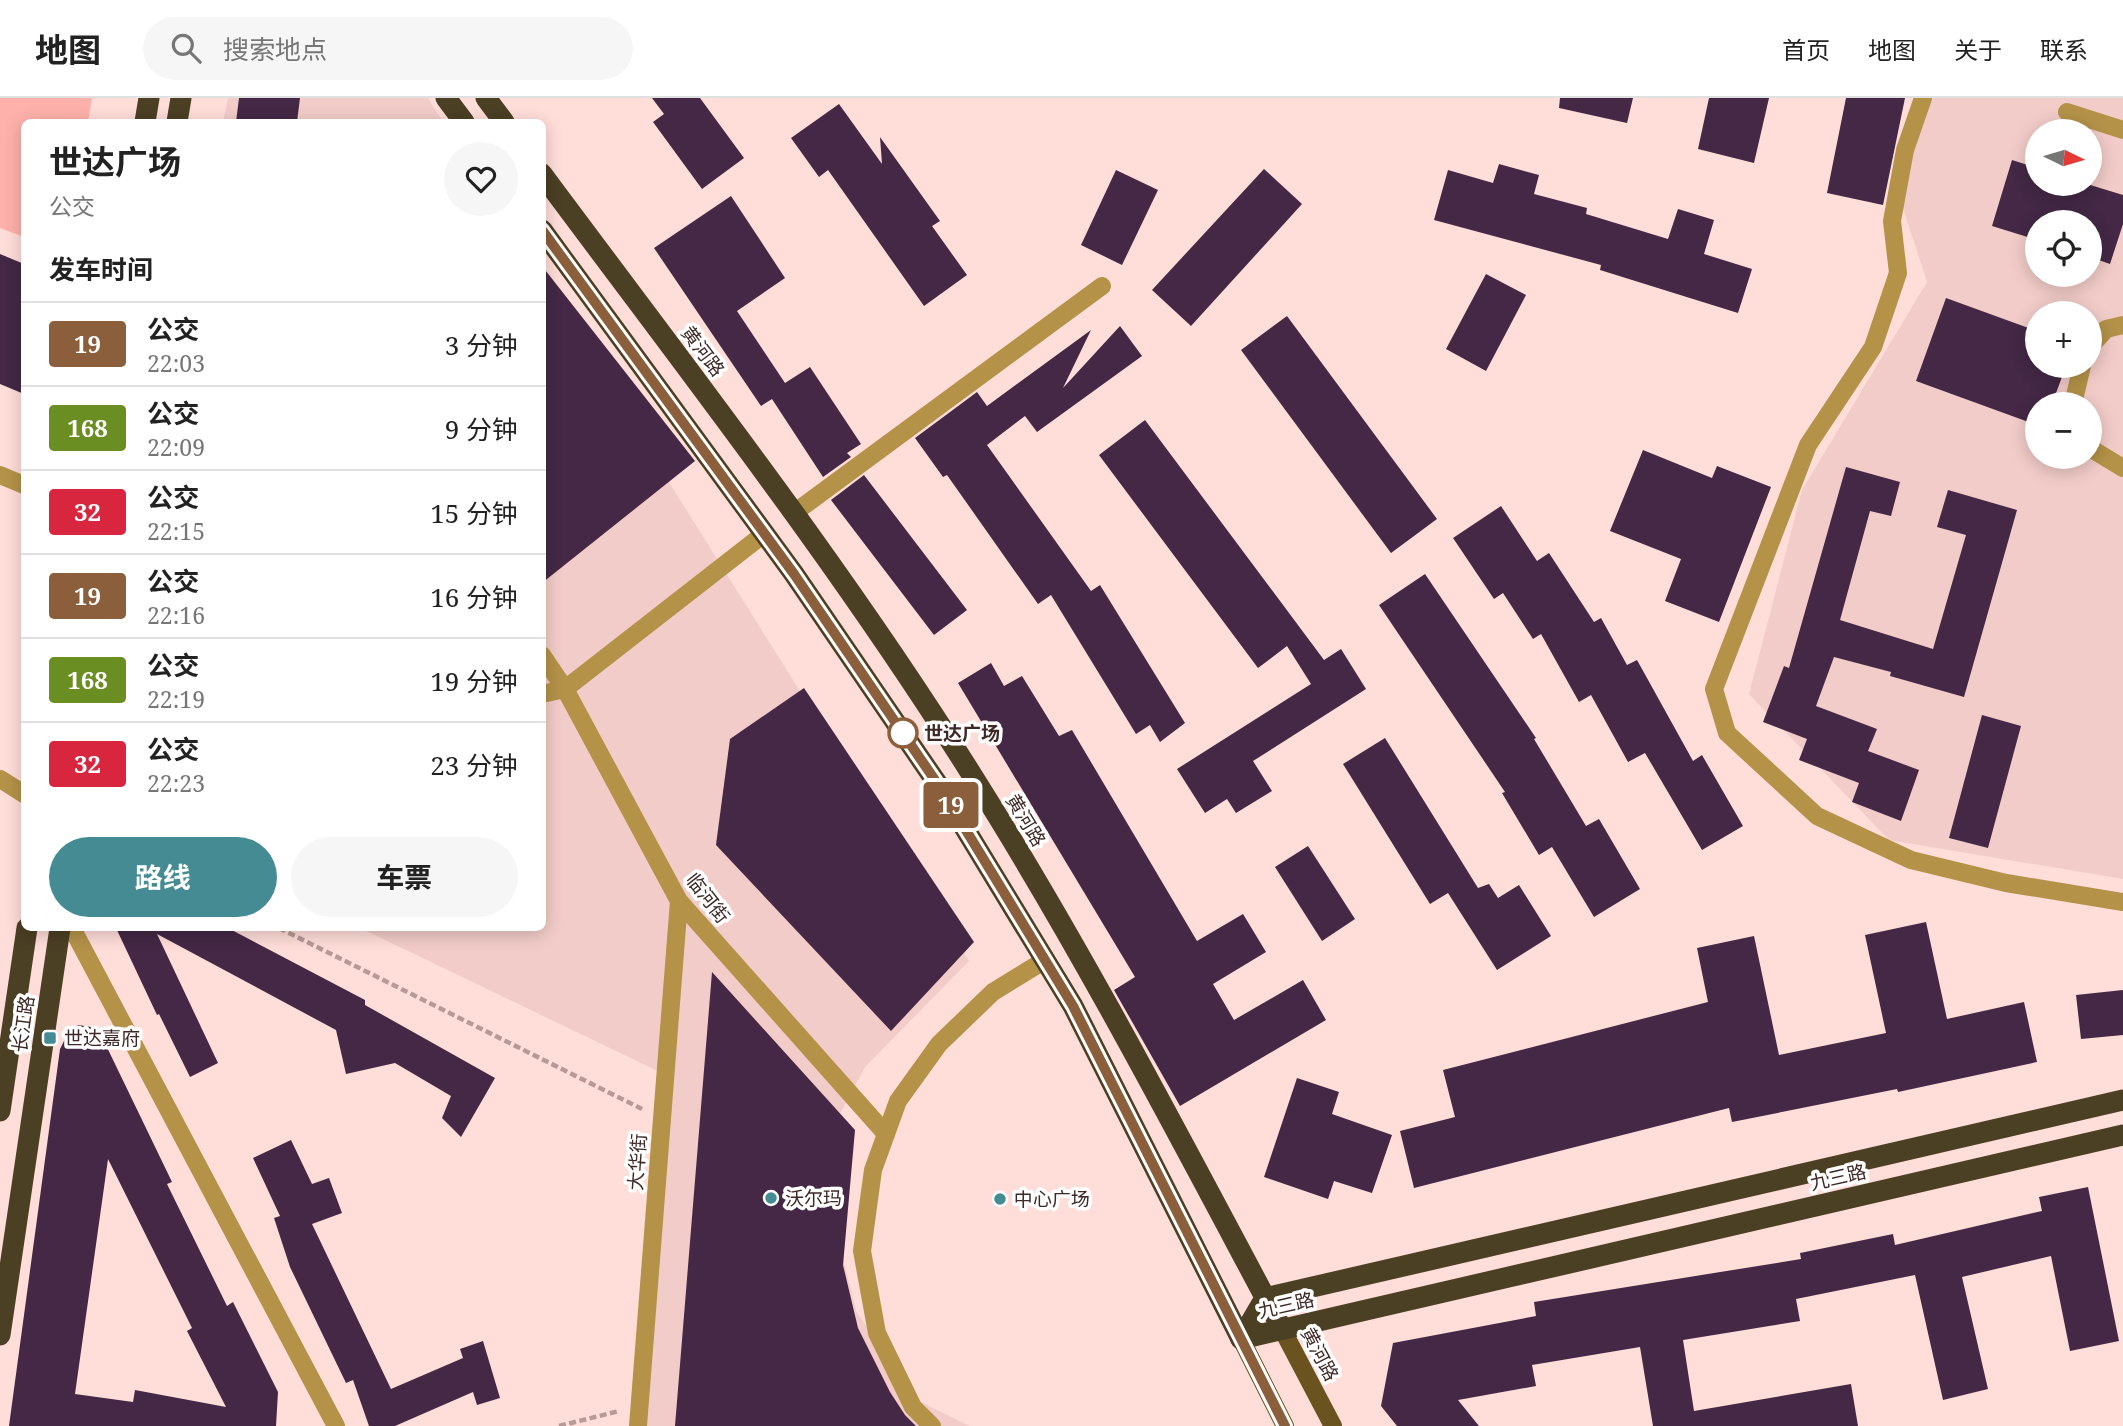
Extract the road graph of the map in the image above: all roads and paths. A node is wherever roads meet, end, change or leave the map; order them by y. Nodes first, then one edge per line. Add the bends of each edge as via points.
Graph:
1 (149, 98) edge
2 (181, 98) edge
3 (446, 98) edge
4 (486, 98) edge
5 (1923, 98) edge
6 (2067, 112) dead end
7 (146, 119) edge
8 (178, 119) edge
9 (462, 119) edge
10 (502, 119) edge
11 (2123, 130) edge
12 (546, 179) edge
13 (546, 235) edge
14 (1102, 286) dead end
15 (2123, 325) edge
16 (2102, 334) edge
17 (2102, 455) edge
18 (2123, 468) edge
19 (0, 475) edge
20 (21, 484) edge
21 (794, 513) junction
22 (765, 533) junction
23 (546, 661) edge
24 (565, 689) junction
25 (546, 693) edge
26 (0, 779) edge
27 (21, 792) edge
28 (679, 901) junction
29 (2123, 902) edge
30 (27, 931) edge
31 (60, 931) edge
32 (74, 931) edge
33 (285, 931) edge
34 (1045, 960) junction
35 (2123, 1100) edge
36 (0, 1111) edge
37 (662, 1119) junction
38 (886, 1134) junction
39 (2123, 1135) edge
40 (1265, 1298) junction
41 (1282, 1329) junction
42 (0, 1335) edge
43 (1241, 1339) junction
44 (639, 1406) junction
45 (336, 1426) edge
46 (559, 1426) edge
47 (638, 1426) edge
48 (932, 1426) edge
49 (1285, 1426) edge
50 (1333, 1426) edge

1 - 7 highway
2 - 8 highway
3 - 9 highway
4 - 10 highway
5 - 29 street via 1905,150 1892,221 1898,273 1873,347 1808,445 1714,689 1727,733 1817,816 1911,859 2006,883
6 - 11 street
12 - 21 highway, 黄河路
13 - 22 highway
14 - 21 street
15 - 16 street
17 - 18 street
19 - 20 street
21 - 40 highway, 黄河路 via 979,786 1100,989
22 - 24 street
22 - 34 highway via 939,786
23 - 24 street, 临河街
24 - 25 street
24 - 28 street, 临河街
26 - 27 street
28 - 37 street, 大华街
28 - 38 street, 临河街
30 - 36 highway, 长江路
31 - 42 highway, 长江路
32 - 45 street
33 - 37 path
34 - 38 street via 993,992 939,1044 898,1101
34 - 43 highway via 1073,1006
35 - 40 highway, 九三路
37 - 44 street, 大华街
38 - 48 street via 873,1170 862,1251 877,1334 913,1407
39 - 41 highway, 九三路
40 - 41 highway, 黄河路
40 - 43 highway, 九三路
41 - 43 highway, 九三路
41 - 50 main road, 黄河路
43 - 49 main road
44 - 46 path
44 - 47 street, 大华街

